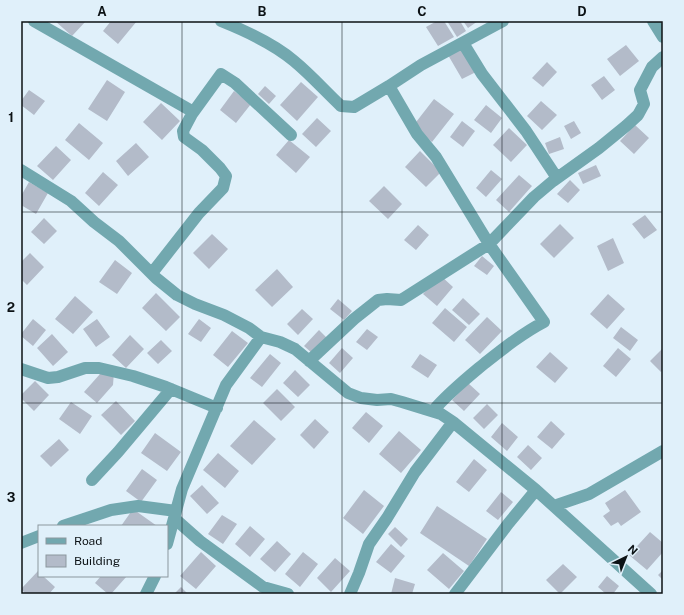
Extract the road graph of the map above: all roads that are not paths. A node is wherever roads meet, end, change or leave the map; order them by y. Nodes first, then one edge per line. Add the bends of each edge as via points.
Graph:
1 (34, 21) edge
2 (504, 21) edge
3 (653, 21) edge
4 (225, 22) edge
5 (663, 37) edge
6 (463, 43) junction
7 (663, 57) edge
8 (389, 86) junction
9 (192, 114) junction
10 (291, 135) dead end
11 (21, 170) edge
12 (557, 178) junction
13 (489, 244) junction
14 (152, 273) junction
15 (261, 337) junction
16 (310, 361) junction
17 (21, 369) edge
18 (171, 389) junction
19 (217, 408) junction
20 (433, 411) junction
21 (453, 422) junction
22 (663, 451) edge
23 (92, 480) dead end
24 (536, 490) junction
25 (554, 506) junction
26 (175, 514) junction
27 (65, 525) edge
28 (38, 536) edge
29 (168, 540) edge
30 (21, 543) edge
31 (154, 577) edge
32 (146, 594) edge
33 (288, 594) edge
34 (350, 594) edge
35 (455, 594) edge
36 (651, 594) edge

1 - 9 street via 190,110
2 - 6 street
3 - 5 street
4 - 8 street via 270,44 293,60 341,106 354,107
6 - 8 street via 421,65
6 - 12 street via 482,74 526,131
7 - 12 street via 652,67 640,90 644,104 638,115 599,148
8 - 13 street via 417,134 436,157
9 - 10 street via 221,74 235,83
9 - 14 street via 183,131 184,137 220,168 226,176 223,188 199,213
11 - 14 street via 71,201 120,241
12 - 13 street via 534,197
13 - 16 street via 401,300 378,300 354,318
13 - 20 street via 544,322 501,351 446,396
14 - 15 street via 177,295 224,315
15 - 16 street via 280,342
15 - 19 street via 226,386
16 - 20 street via 348,393 360,398 391,399
17 - 18 street via 48,378 85,368 99,368
18 - 19 street
18 - 23 street
19 - 26 street via 182,489
20 - 21 street
21 - 24 street
21 - 34 street via 415,472 369,544
22 - 25 street via 589,494
24 - 25 street
24 - 35 street
25 - 36 street
26 - 27 street via 138,506 111,510
26 - 29 street
26 - 33 street via 200,541 263,587
28 - 30 street
31 - 32 street

